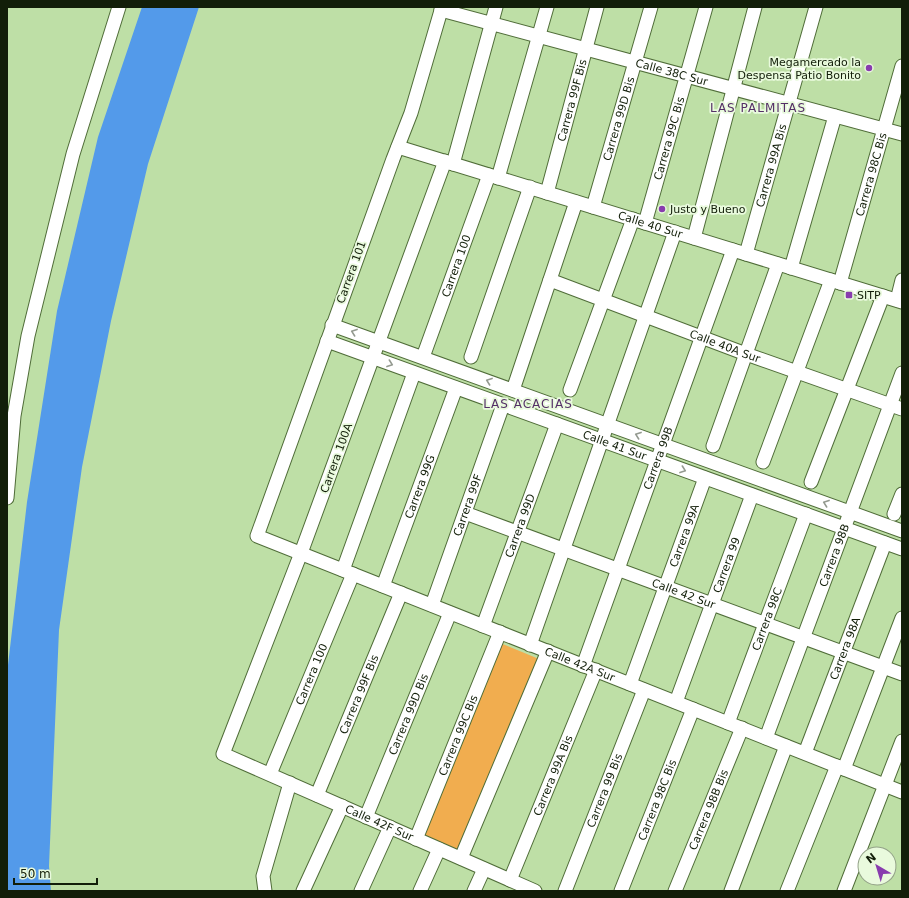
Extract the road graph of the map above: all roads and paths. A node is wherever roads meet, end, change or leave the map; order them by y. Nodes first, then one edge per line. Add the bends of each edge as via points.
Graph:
1 (119, 7) edge
2 (496, 7) edge
3 (547, 7) edge
4 (597, 7) edge
5 (651, 7) edge
6 (706, 7) edge
7 (755, 7) edge
8 (816, 7) edge
9 (441, 8) edge
10 (492, 24) junction
11 (539, 36) junction
12 (586, 49) junction
13 (636, 62) junction
14 (902, 66) edge
15 (686, 76) junction
16 (734, 89) junction
17 (788, 103) junction
18 (835, 116) junction
19 (884, 129) junction
20 (902, 134) edge
21 (398, 147) junction
22 (449, 163) junction
23 (494, 176) junction
24 (530, 188) junction
25 (547, 193) junction
26 (576, 202) junction
27 (593, 207) junction
28 (639, 221) junction
29 (675, 232) junction
30 (694, 238) junction
31 (733, 250) junction
32 (746, 254) junction
33 (784, 266) junction
34 (550, 280) junction
35 (902, 280) edge
36 (835, 282) junction
37 (883, 296) junction
38 (604, 300) junction
39 (899, 301) edge
40 (646, 315) junction
41 (332, 325) junction
42 (702, 336) junction
43 (327, 341) junction
44 (379, 342) junction
45 (746, 354) junction
46 (422, 357) junction
47 (471, 357) dead end
48 (373, 358) junction
49 (797, 371) junction
50 (414, 373) junction
51 (902, 373) edge
52 (456, 388) junction
53 (848, 389) junction
54 (513, 390) junction
55 (570, 390) dead end
56 (503, 405) junction
57 (896, 407) edge
58 (557, 424) junction
59 (608, 424) junction
60 (602, 441) junction
61 (663, 444) junction
62 (713, 446) dead end
63 (657, 461) junction
64 (763, 462) dead end
65 (706, 478) junction
66 (811, 482) dead end
67 (902, 494) edge
68 (752, 495) junction
69 (7, 498) edge
70 (850, 512) junction
71 (465, 514) junction
72 (806, 514) junction
73 (894, 514) dead end
74 (844, 528) junction
75 (902, 531) edge
76 (518, 532) junction
77 (257, 536) joint
78 (885, 543) junction
79 (564, 549) junction
80 (902, 550) edge
81 (301, 554) junction
82 (618, 569) junction
83 (348, 572) junction
84 (383, 586) junction
85 (665, 587) junction
86 (400, 593) junction
87 (712, 604) junction
88 (432, 606) junction
89 (450, 613) junction
90 (902, 618) edge
91 (765, 624) junction
92 (483, 626) junction
93 (500, 632) junction
94 (803, 638) junction
95 (530, 644) junction
96 (548, 652) junction
97 (843, 653) junction
98 (583, 666) junction
99 (883, 667) junction
100 (596, 670) junction
101 (902, 674) edge
102 (630, 684) junction
103 (644, 690) junction
104 (676, 702) junction
105 (693, 709) junction
106 (728, 723) junction
107 (742, 728) junction
108 (766, 738) junction
109 (902, 741) edge
110 (786, 746) junction
111 (805, 753) junction
112 (224, 754) joint
113 (841, 767) junction
114 (270, 774) junction
115 (290, 783) junction
116 (885, 785) junction
117 (902, 792) edge
118 (317, 795) junction
119 (342, 806) junction
120 (366, 817) junction
121 (390, 827) junction
122 (416, 839) junction
123 (439, 849) junction
124 (461, 858) junction
125 (484, 869) junction
126 (510, 880) junction
127 (265, 891) edge
128 (303, 891) edge
129 (361, 891) edge
130 (420, 891) edge
131 (474, 891) edge
132 (535, 891) edge
133 (565, 891) edge
134 (621, 891) edge
135 (675, 891) edge
136 (731, 891) edge
137 (787, 891) edge
138 (844, 891) edge

1 - 69 street via 73,154 28,336 14,416
2 - 10 street, Carrera 100A
3 - 11 street, Carrera 100
4 - 12 street, Carrera 99F Bis
5 - 13 street, Carrera 99D Bis
6 - 15 street, Carrera 99C Bis
7 - 16 street
8 - 17 street, Carrera 99A Bis
9 - 10 street, Calle 38C Sur
9 - 21 street, Carrera 101 via 412,113
10 - 11 street, Calle 38C Sur
10 - 22 street, Carrera 100A
11 - 12 street, Calle 38C Sur
11 - 23 street, Carrera 100
12 - 13 street, Calle 38C Sur
12 - 25 street, Carrera 99F Bis
13 - 15 street, Calle 38C Sur
13 - 27 street, Carrera 99D Bis
14 - 19 street, Carrera 98C Bis
15 - 16 street, Calle 38C Sur
15 - 28 street, Carrera 99C Bis
16 - 17 street, Calle 38C Sur
16 - 30 street
17 - 18 street, Calle 38C Sur
17 - 32 street, Carrera 99A Bis
18 - 19 street, Calle 38C Sur
18 - 33 street
19 - 20 street, Calle 38C Sur
19 - 36 street, Carrera 98C Bis
21 - 22 street, Calle 40 Sur
21 - 41 street, Carrera 101
22 - 23 street, Calle 40 Sur
22 - 44 street, Carrera 100A
23 - 24 street, Calle 40 Sur
23 - 46 street, Carrera 100
24 - 25 street, Calle 40 Sur
24 - 47 street
25 - 26 street, Calle 40 Sur
26 - 27 street, Calle 40 Sur
26 - 34 street
27 - 28 street, Calle 40 Sur
28 - 29 street, Calle 40 Sur
28 - 38 street
29 - 30 street, Calle 40 Sur
29 - 40 street
30 - 31 street, Calle 40 Sur
31 - 32 street, Calle 40 Sur
31 - 42 street, Carrera 99B
32 - 33 street, Calle 40 Sur
33 - 36 street, Calle 40 Sur
33 - 45 street
34 - 38 street, Calle 40A Sur
34 - 54 street
35 - 39 street
36 - 37 street, Calle 40 Sur
36 - 49 street
37 - 39 street, Calle 40 Sur
37 - 53 street
38 - 40 street, Calle 40A Sur
38 - 55 street
40 - 42 street, Calle 40A Sur
40 - 59 street
41 - 43 street, Carrera 101
44 -> 41 street, Calle 41 Sur
42 - 45 street, Calle 40A Sur
42 - 61 street, Carrera 99B
43 - 48 street, Calle 41 Sur
43 - 77 street, Carrera 101
44 - 46 street, Calle 41 Sur
44 - 48 street, Carrera 100A
45 - 49 street, Calle 40A Sur
45 - 62 street
54 -> 46 street, Calle 41 Sur
48 -> 50 street, Calle 41 Sur
48 - 81 street, Carrera 100A
49 - 53 street, Calle 40A Sur
49 - 64 street
50 - 52 street, Calle 41 Sur
50 - 83 street, Carrera 100
51 - 57 street, Carrera 98B
52 - 56 street, Calle 41 Sur
52 - 84 street, Carrera 99G
53 - 57 street, Calle 40A Sur
53 - 66 street
54 - 59 street, Calle 41 Sur
56 - 58 street, Calle 41 Sur
56 - 71 street, Carrera 99F
57 - 70 street, Carrera 98B
58 - 60 street, Calle 41 Sur
58 - 76 street, Carrera 99D
59 - 60 street
61 -> 59 street, Calle 41 Sur
60 - 63 street, Calle 41 Sur
60 - 79 street
61 - 63 street, Carrera 99B
70 -> 61 street, Calle 41 Sur
63 -> 65 street, Calle 41 Sur
63 - 82 street, Carrera 99B
65 - 68 street, Calle 41 Sur
65 - 85 street, Carrera 99A
67 - 73 street
68 - 72 street, Calle 41 Sur
68 - 87 street, Carrera 99
70 - 74 street, Carrera 98B
70 - 75 street, Calle 41 Sur
71 - 76 street, Calle 42 Sur
71 - 88 street, Carrera 99F
72 - 74 street, Calle 41 Sur
72 - 91 street, Carrera 98C
74 - 78 street, Calle 41 Sur
74 - 94 street, Carrera 98B
76 - 79 street, Calle 42 Sur
76 - 92 street, Carrera 99D
77 - 81 street, Calle 42A Sur
78 - 80 street, Calle 41 Sur
78 - 97 street, Carrera 98A
79 - 82 street, Calle 42 Sur
79 - 95 street
81 - 83 street, Calle 42A Sur
81 - 112 street, Carrera 100A
82 - 85 street, Calle 42 Sur
82 - 98 street, Carrera 99B
83 - 84 street, Calle 42A Sur
83 - 114 street, Carrera 100
84 - 86 street, Calle 42A Sur
85 - 87 street, Calle 42 Sur
85 - 102 street, Carrera 99A
86 - 88 street, Calle 42A Sur
86 - 118 street, Carrera 99F Bis
87 - 91 street, Calle 42 Sur
87 - 104 street, Carrera 99
88 - 89 street, Calle 42A Sur
89 - 92 street, Calle 42A Sur
89 - 120 street, Carrera 99D Bis
90 - 99 street
91 - 94 street, Calle 42 Sur
91 - 106 street, Carrera 98C
92 - 93 street, Calle 42A Sur
93 - 95 street, Calle 42A Sur
93 - 122 street, Carrera 99C Bis
94 - 97 street, Calle 42 Sur
94 - 108 street, Carrera 98B
95 - 96 street, Calle 42A Sur
96 - 98 street, Calle 42A Sur
96 - 124 street
97 - 99 street, Calle 42 Sur
97 - 111 street, Carrera 98A
98 - 100 street, Calle 42A Sur
99 - 101 street, Calle 42 Sur
99 - 113 street
100 - 102 street, Calle 42A Sur
100 - 126 street, Carrera 99A Bis
102 - 103 street, Calle 42A Sur
103 - 104 street, Calle 42A Sur
103 - 133 street, Carrera 99 Bis
104 - 105 street, Calle 42A Sur
105 - 106 street, Calle 42A Sur
105 - 134 street, Carrera 98C Bis
106 - 107 street, Calle 42A Sur
107 - 108 street, Calle 42A Sur
107 - 135 street, Carrera 98B Bis
108 - 110 street, Calle 42A Sur
109 - 116 street
110 - 111 street, Calle 42A Sur
110 - 136 street
111 - 113 street, Calle 42A Sur
112 - 114 street, Calle 42F Sur
113 - 116 street, Calle 42A Sur
113 - 137 street
114 - 115 street, Calle 42F Sur
115 - 118 street, Calle 42F Sur
115 - 127 street via 262,876
116 - 117 street, Calle 42A Sur
116 - 138 street
118 - 119 street, Calle 42F Sur
119 - 120 street, Calle 42F Sur
119 - 128 street
120 - 121 street, Calle 42F Sur
121 - 122 street, Calle 42F Sur
121 - 129 street
122 - 123 street, Calle 42F Sur
123 - 124 street, Calle 42F Sur
123 - 130 street
124 - 125 street, Calle 42F Sur
125 - 126 street, Calle 42F Sur
125 - 131 street
126 - 132 street, Calle 42F Sur

